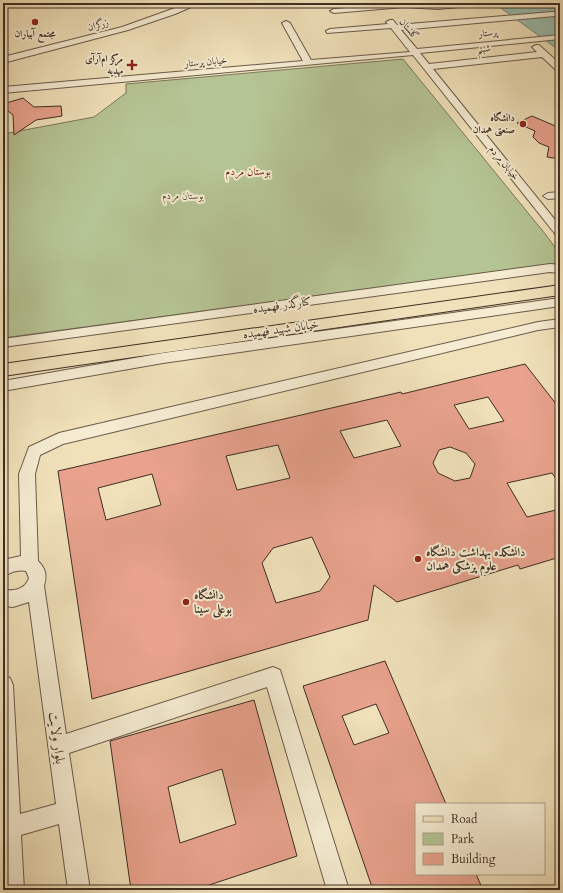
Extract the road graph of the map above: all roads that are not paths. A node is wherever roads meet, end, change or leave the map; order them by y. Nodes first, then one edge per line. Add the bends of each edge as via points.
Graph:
1 (196, 3) edge
2 (480, 3) edge
3 (376, 5) edge
4 (334, 11) dead end
5 (552, 14) dead end
6 (286, 23) dead end
7 (394, 27) junction
8 (330, 31) dead end
9 (560, 36) edge
10 (528, 39) junction
11 (414, 52) junction
12 (544, 54) junction
13 (3, 60) edge
14 (307, 60) junction
15 (426, 67) junction
16 (560, 69) edge
17 (3, 89) edge
18 (560, 195) edge
19 (548, 196) dead end
20 (560, 233) edge
21 (560, 269) edge
22 (560, 278) edge
23 (560, 290) edge
24 (560, 302) edge
25 (560, 323) edge
26 (3, 343) edge
27 (3, 357) edge
28 (88, 357) junction
29 (64, 360) junction
30 (122, 364) junction
31 (3, 370) edge
32 (51, 377) junction
33 (3, 386) edge
34 (30, 565) junction
35 (3, 569) edge
36 (35, 586) junction
37 (3, 602) edge
38 (3, 685) edge
39 (58, 747) junction
40 (67, 811) junction
41 (10, 828) junction
42 (13, 890) edge
43 (78, 890) edge
44 (338, 890) edge

1 - 13 street, زرگران via 156,19
2 - 3 street via 438,7
3 - 4 street
3 - 7 street, گلستان
5 - 7 street
6 - 14 street
7 - 8 street
7 - 11 street, گلستان
9 - 10 street, پرستار
10 - 11 street, پرستار
10 - 12 street
11 - 14 street, خیابان پرستار
11 - 15 street, خیابان مردم
11 - 17 street, خیابان پرستار
12 - 15 street, شبنم
12 - 16 street
14 - 17 street, خیابان پرستار
15 - 20 street, خیابان مردم
18 - 19 street
21 - 26 street, کنارگذر فهمیده via 543,269
22 - 27 main road, خیابان شهید فهمیده
23 - 28 main road, خیابان شهید فهمیده
24 - 30 street
25 - 34 street via 538,326 59,439 34,451 27,474
28 - 29 main road, خیابان شهید فهمیده
28 - 30 main road
29 - 31 main road, خیابان شهید فهمیده
29 - 32 main road
30 - 32 street
32 - 33 street
34 - 35 street via 11,564
34 - 36 street, بلوار ولایت via 38,574
36 - 37 street via 31,592 18,599
36 - 39 street, بلوار ولایت
38 - 41 street
39 - 40 street, بلوار ولایت
39 - 44 street via 273,676
40 - 41 street
40 - 43 street, بلوار ولایت
41 - 42 street

